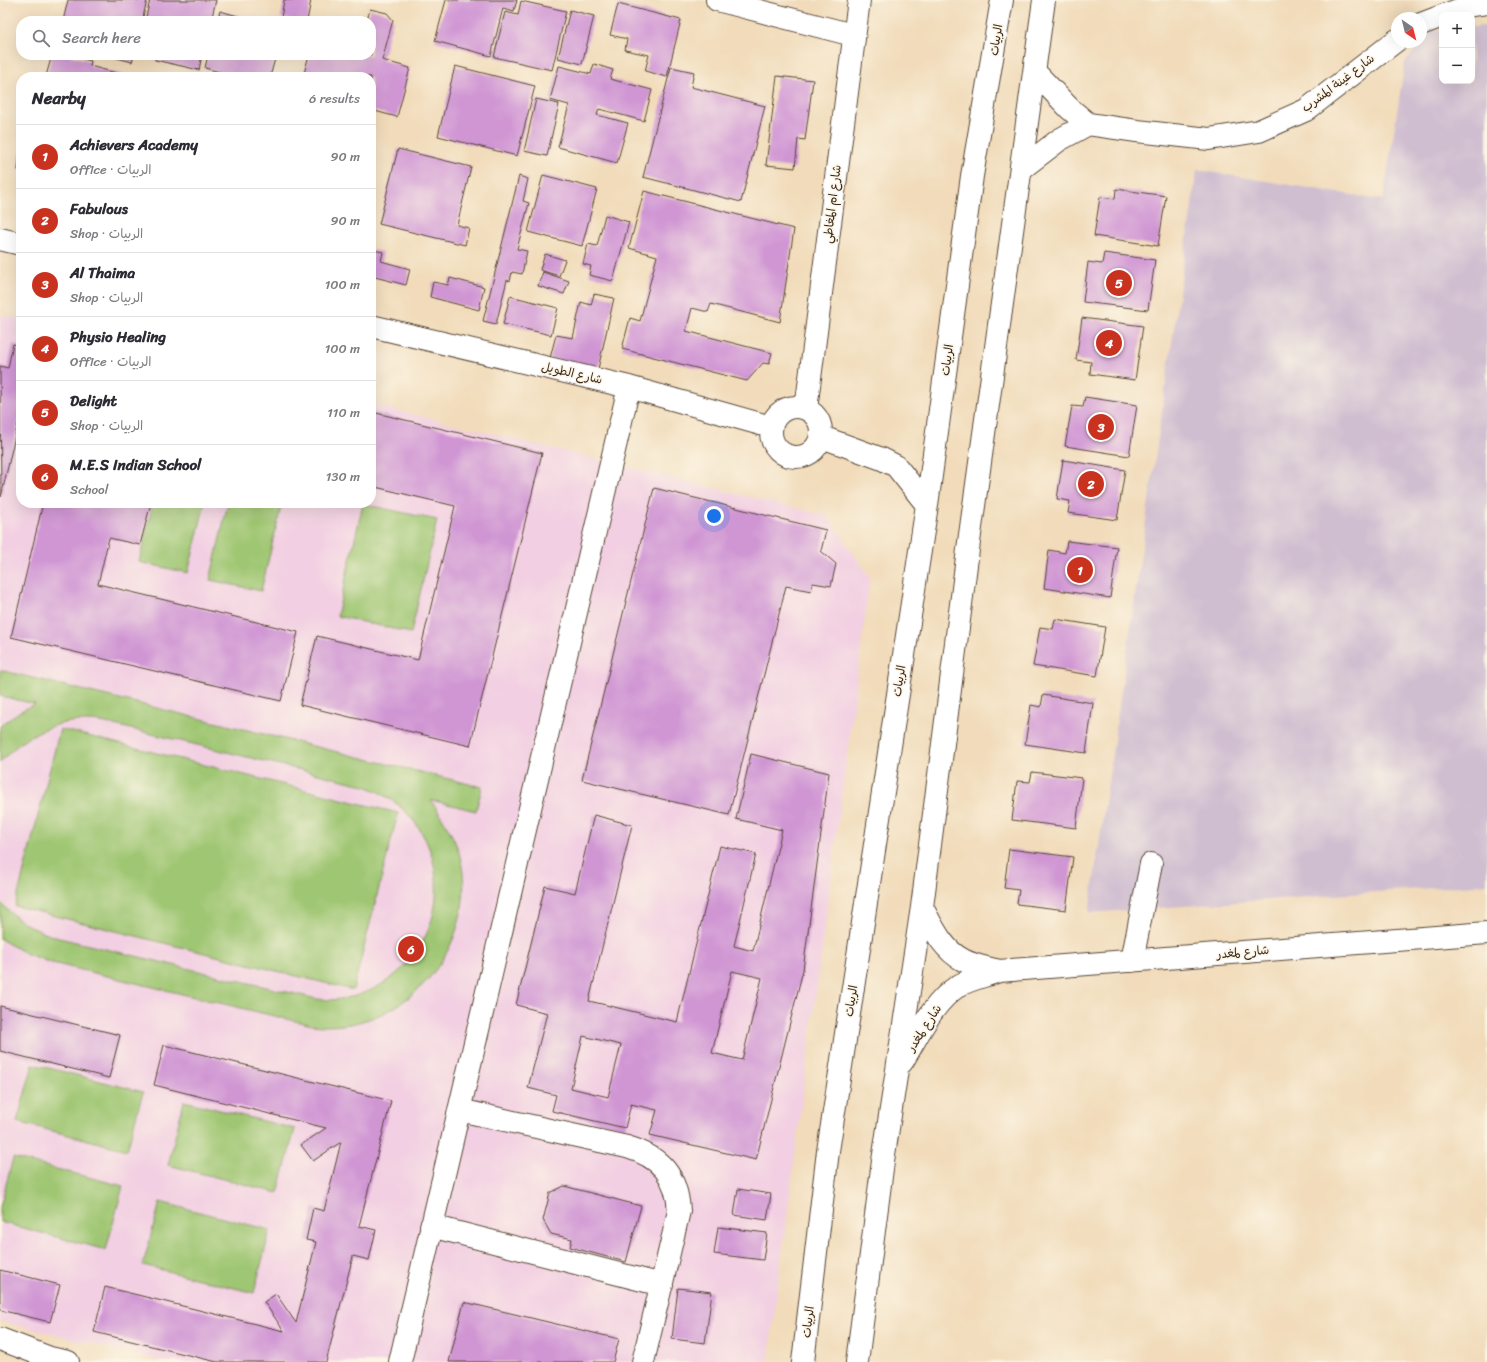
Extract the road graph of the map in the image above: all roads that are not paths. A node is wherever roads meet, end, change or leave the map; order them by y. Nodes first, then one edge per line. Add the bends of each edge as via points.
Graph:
1 (717, 0) edge
2 (859, 0) edge
3 (1002, 0) edge
4 (1044, 0) edge
5 (1487, 3) edge
6 (1452, 12) edge
7 (1439, 17) edge
8 (1427, 22) edge
9 (853, 35) junction
10 (1391, 45) edge
11 (1035, 72) junction
12 (1088, 124) junction
13 (1021, 169) junction
14 (0, 239) edge
15 (16, 243) edge
16 (376, 327) edge
17 (630, 387) junction
18 (806, 409) junction
19 (771, 427) junction
20 (822, 437) junction
21 (927, 505) junction
22 (1151, 864) dead end
23 (922, 907) junction
24 (1487, 933) edge
25 (1132, 961) junction
26 (999, 971) junction
27 (897, 1070) junction
28 (459, 1110) junction
29 (431, 1226) junction
30 (662, 1285) junction
31 (0, 1339) edge
32 (68, 1362) edge
33 (400, 1362) edge
34 (643, 1362) edge
35 (803, 1362) edge
36 (857, 1362) edge

1 - 9 street
2 - 9 street, شارع ام المغاطي
3 - 21 street, الربيات via 972,176
4 - 11 street
5 - 6 street
7 - 8 street
9 - 18 street, شارع ام المغاطي
10 - 12 street, شارع غينة المشرب via 1306,110 1260,131 1209,139
11 - 12 street
11 - 13 street
12 - 13 street via 1059,140
13 - 23 street
14 - 15 street
16 - 17 street, شارع الطويل
17 - 19 street, شارع الطويل
17 - 28 street
18 - 19 street via 795,406 784,410 776,417
18 - 20 street via 816,415
19 - 20 street via 772,441 779,452 791,458 805,457 816,449
20 - 21 street via 896,466
21 - 35 street, الربيات via 828,1151
22 - 25 street
23 - 26 street, شارع لمغدر via 939,939 952,952 964,961
23 - 27 street
24 - 25 street, شارع لمغدر
25 - 26 street, شارع لمغدر
26 - 27 street, شارع لمغدر via 960,985 946,994
27 - 36 street
28 - 29 street
28 - 30 street via 642,1151 666,1169 673,1182 679,1204 677,1226
29 - 30 street
29 - 33 street
30 - 34 street
31 - 32 street

